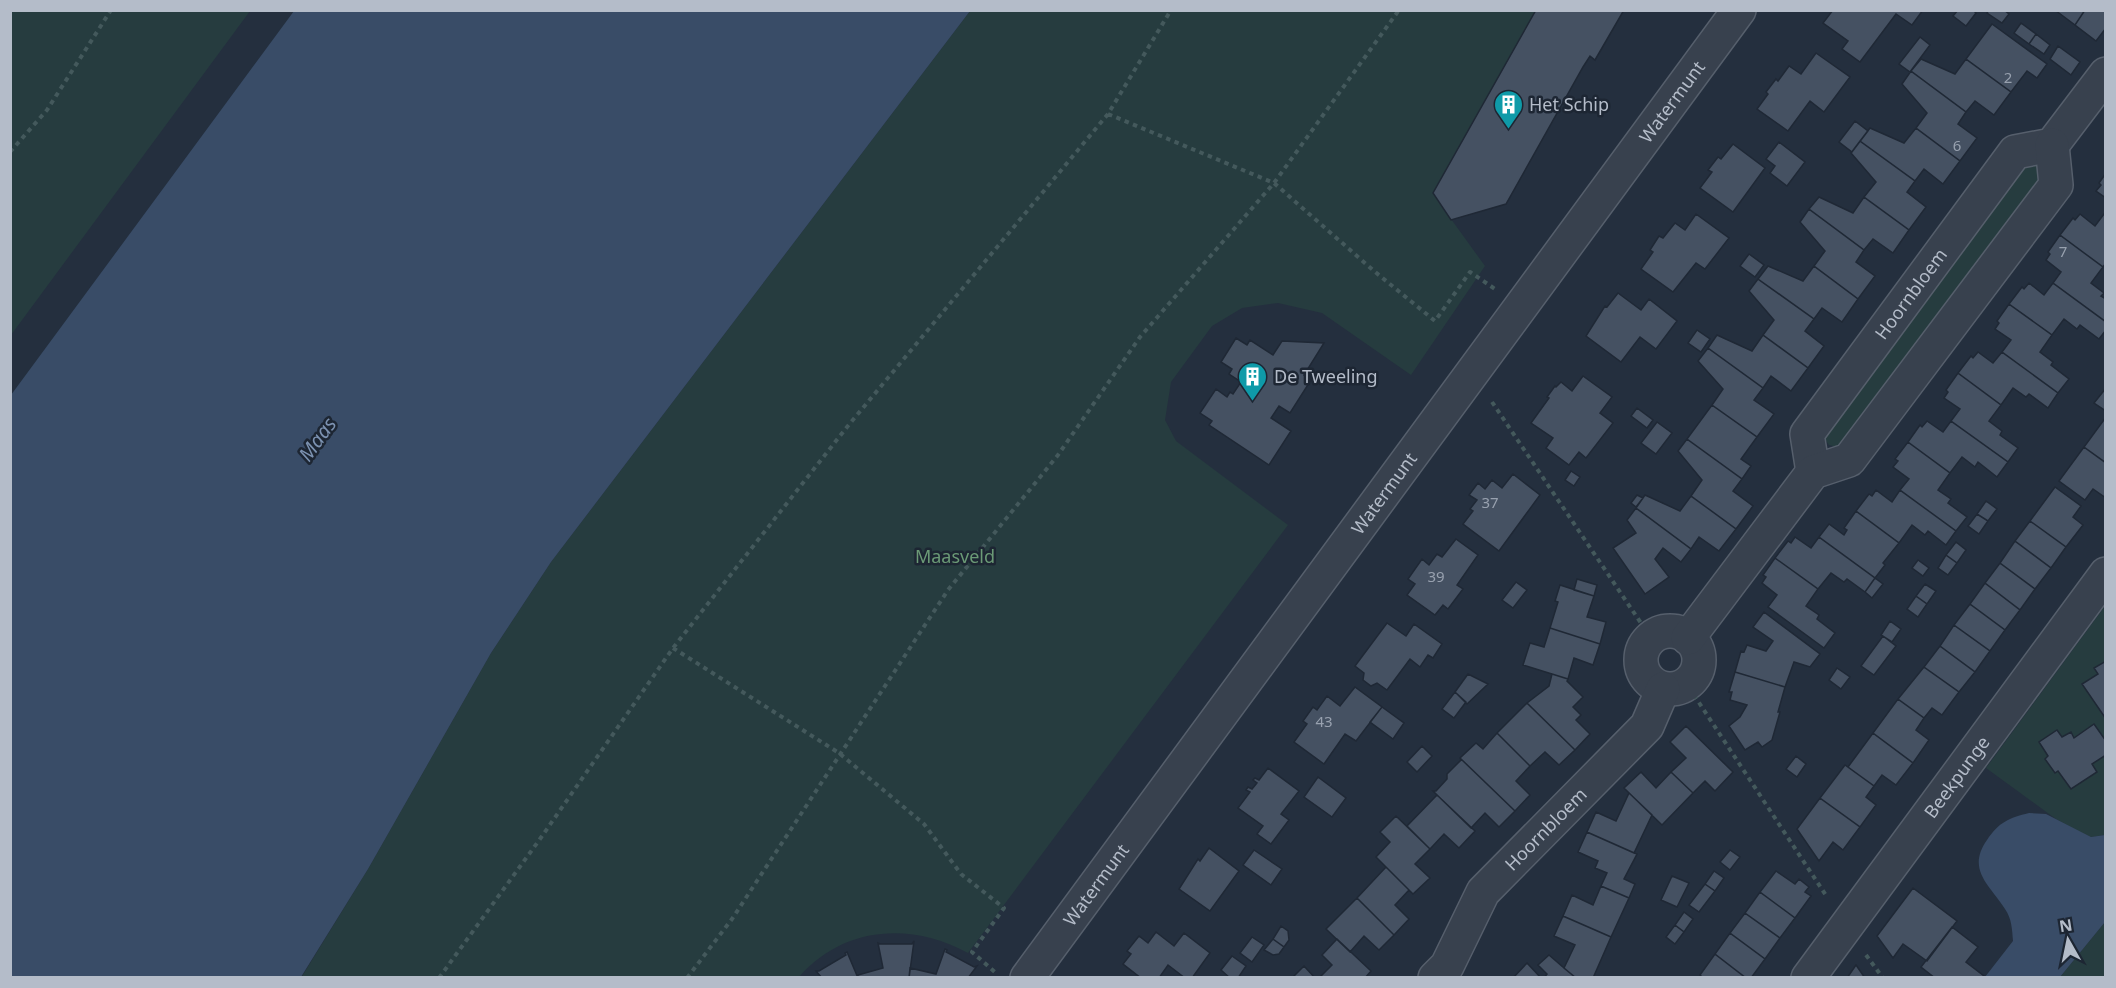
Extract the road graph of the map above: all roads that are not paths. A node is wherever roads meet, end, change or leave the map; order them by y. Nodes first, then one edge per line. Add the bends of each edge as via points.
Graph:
1 (1739, 10) edge
2 (2106, 74) edge
3 (2052, 145) junction
4 (1813, 472) junction
5 (2106, 574) edge
6 (1688, 638) junction
7 (1675, 686) junction
8 (1011, 975) edge
9 (1435, 978) edge
10 (1808, 978) edge

1 - 8 street, Watermunt via 1472,374
2 - 3 street
3 - 4 street via 2056,185 1849,460
3 - 4 street, Hoornbloem via 2015,152 1821,414 1807,434
4 - 6 street
5 - 10 street, Beekpunge
6 - 7 street via 1694,644 1698,670
6 - 7 street via 1670,631 1660,633 1651,638 1641,653 1640,663 1647,680
7 - 9 street, Hoornbloem via 1647,726 1483,892 1447,966

